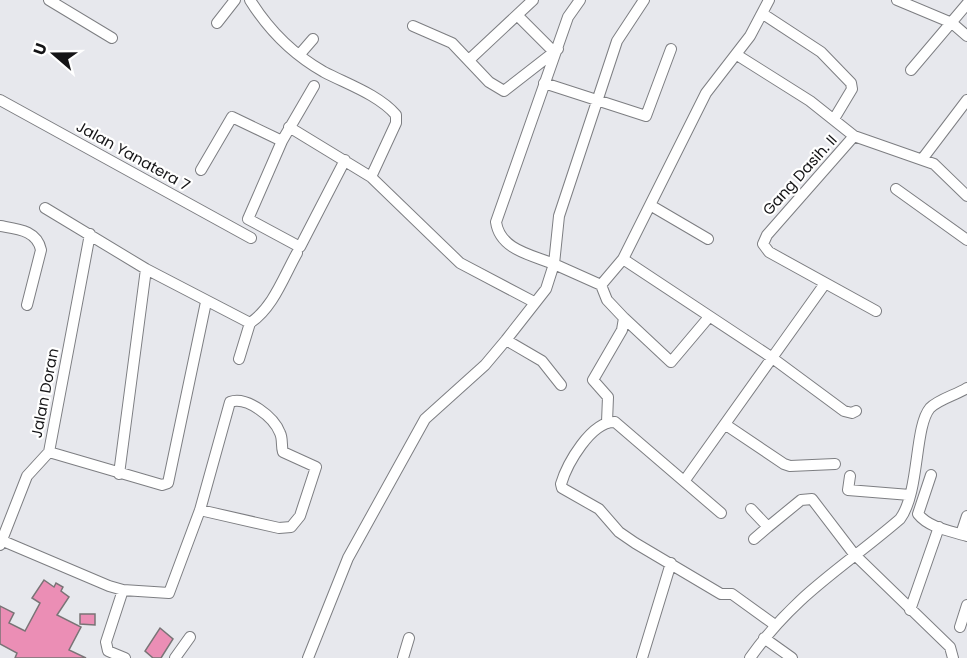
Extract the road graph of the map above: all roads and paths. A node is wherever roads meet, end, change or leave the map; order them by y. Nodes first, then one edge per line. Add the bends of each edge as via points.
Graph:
1 (49, 0) edge
2 (235, 0) edge
3 (250, 0) edge
4 (533, 0) edge
5 (580, 0) edge
6 (644, 0) edge
7 (769, 0) edge
8 (897, 0) edge
9 (967, 4) edge
10 (763, 14) junction
11 (517, 15) junction
12 (217, 23) dead end
13 (952, 23) junction
14 (413, 26) dead end
15 (967, 36) edge
16 (112, 38) dead end
17 (313, 39) dead end
18 (671, 49) dead end
19 (555, 50) junction
20 (300, 54) junction
21 (737, 56) junction
22 (470, 59) junction
23 (911, 70) dead end
24 (544, 82) junction
25 (314, 86) dead end
26 (0, 100) edge
27 (967, 100) edge
28 (598, 101) junction
29 (834, 120) junction
30 (289, 127) junction
31 (854, 136) junction
32 (282, 141) junction
33 (923, 158) junction
34 (345, 160) junction
35 (201, 170) dead end
36 (370, 177) junction
37 (897, 189) dead end
38 (967, 196) edge
39 (650, 205) junction
40 (45, 208) dead end
41 (0, 226) edge
42 (90, 234) junction
43 (251, 238) dead end
44 (708, 238) dead end
45 (967, 240) edge
46 (297, 253) dead end
47 (622, 259) junction
48 (554, 264) junction
49 (146, 269) junction
50 (600, 285) junction
51 (824, 285) junction
52 (206, 302) junction
53 (534, 302) junction
54 (27, 305) dead end
55 (876, 311) dead end
56 (709, 317) junction
57 (624, 318) junction
58 (250, 322) junction
59 (506, 340) junction
60 (771, 357) junction
61 (238, 359) dead end
62 (561, 386) dead end
63 (967, 388) edge
64 (856, 411) dead end
65 (607, 422) junction
66 (726, 425) junction
67 (49, 452) junction
68 (836, 464) dead end
69 (119, 474) junction
70 (931, 475) dead end
71 (850, 476) dead end
72 (685, 480) junction
73 (910, 495) junction
74 (200, 510) junction
75 (751, 510) dead end
76 (721, 513) dead end
77 (967, 516) edge
78 (768, 527) junction
79 (939, 527) junction
80 (964, 535) edge
81 (754, 539) dead end
82 (2, 543) edge
83 (854, 554) junction
84 (672, 563) junction
85 (123, 590) junction
86 (967, 605) edge
87 (910, 610) junction
88 (775, 624) junction
89 (960, 627) dead end
90 (190, 637) dead end
91 (409, 638) dead end
92 (764, 638) junction
93 (125, 658) edge
94 (175, 658) edge
95 (308, 658) edge
96 (403, 658) edge
97 (642, 658) edge
98 (750, 658) edge
99 (792, 658) edge
100 (953, 658) edge

1 - 16 street
2 - 12 street
3 - 20 street via 274,32
4 - 11 street
5 - 19 street via 568,17
6 - 28 street via 617,41
7 - 10 street
8 - 13 street
9 - 13 street
10 - 21 street
10 - 29 street via 821,52 851,83 852,89
11 - 19 street
11 - 22 street
13 - 15 street
13 - 23 street
14 - 22 street via 452,43
17 - 20 street
18 - 28 street via 646,116
19 - 22 street via 504,92 489,82
19 - 24 street
20 - 36 street via 396,115 396,123
21 - 29 street
21 - 39 street via 706,93
24 - 28 street
24 - 48 street via 496,222 499,235 508,244
25 - 30 street
26 - 43 street, Jalan Yanatera 7
27 - 33 street
28 - 48 street via 559,216
29 - 31 street
30 - 32 street
30 - 34 street
31 - 33 street
31 - 51 street, Gang Dasih. II via 767,235 764,244 769,252
32 - 34 street via 248,219 300,247
32 - 35 street via 232,117
33 - 38 street
34 - 36 street
36 - 53 street via 460,263
37 - 45 street
39 - 44 street
39 - 47 street
40 - 42 street
41 - 54 street via 25,231 39,242 41,250
42 - 49 street
42 - 67 street, Jalan Doran
46 - 58 street via 271,301
47 - 50 street
47 - 56 street
48 - 50 street
48 - 53 street via 546,288
49 - 52 street
49 - 69 street
50 - 57 street via 607,300
51 - 55 street, Gang Dasih. II
51 - 60 street
52 - 58 street
52 - 69 street via 170,482 162,485
53 - 59 street
56 - 57 street via 671,362
56 - 60 street
57 - 65 street via 622,330 593,380 608,397
58 - 61 street
59 - 62 street via 542,361
59 - 95 street via 425,419 348,558
60 - 64 street via 844,411
60 - 66 street
63 - 73 street via 933,406 925,416
65 - 72 street via 615,422
65 - 84 street via 587,438 562,480 562,488 599,509 635,543
66 - 68 street via 784,464
66 - 72 street
67 - 69 street
67 - 82 street, Jalan Doran via 27,476
70 - 79 street via 918,514
71 - 73 street via 848,490
72 - 76 street
73 - 83 street via 900,519
74 - 74 street via 232,401 263,412 280,432 283,452 316,467 300,516 291,527 279,528
74 - 85 street via 170,592
75 - 78 street
77 - 80 street
78 - 81 street
78 - 83 street via 808,498
79 - 80 street
79 - 87 street
82 - 85 street
83 - 87 street
83 - 88 street via 803,595
84 - 88 street via 721,594 732,594
84 - 97 street
85 - 93 street via 106,642 108,651
86 - 89 street
87 - 100 street via 950,647
88 - 92 street
90 - 94 street
91 - 96 street
92 - 98 street
92 - 99 street

